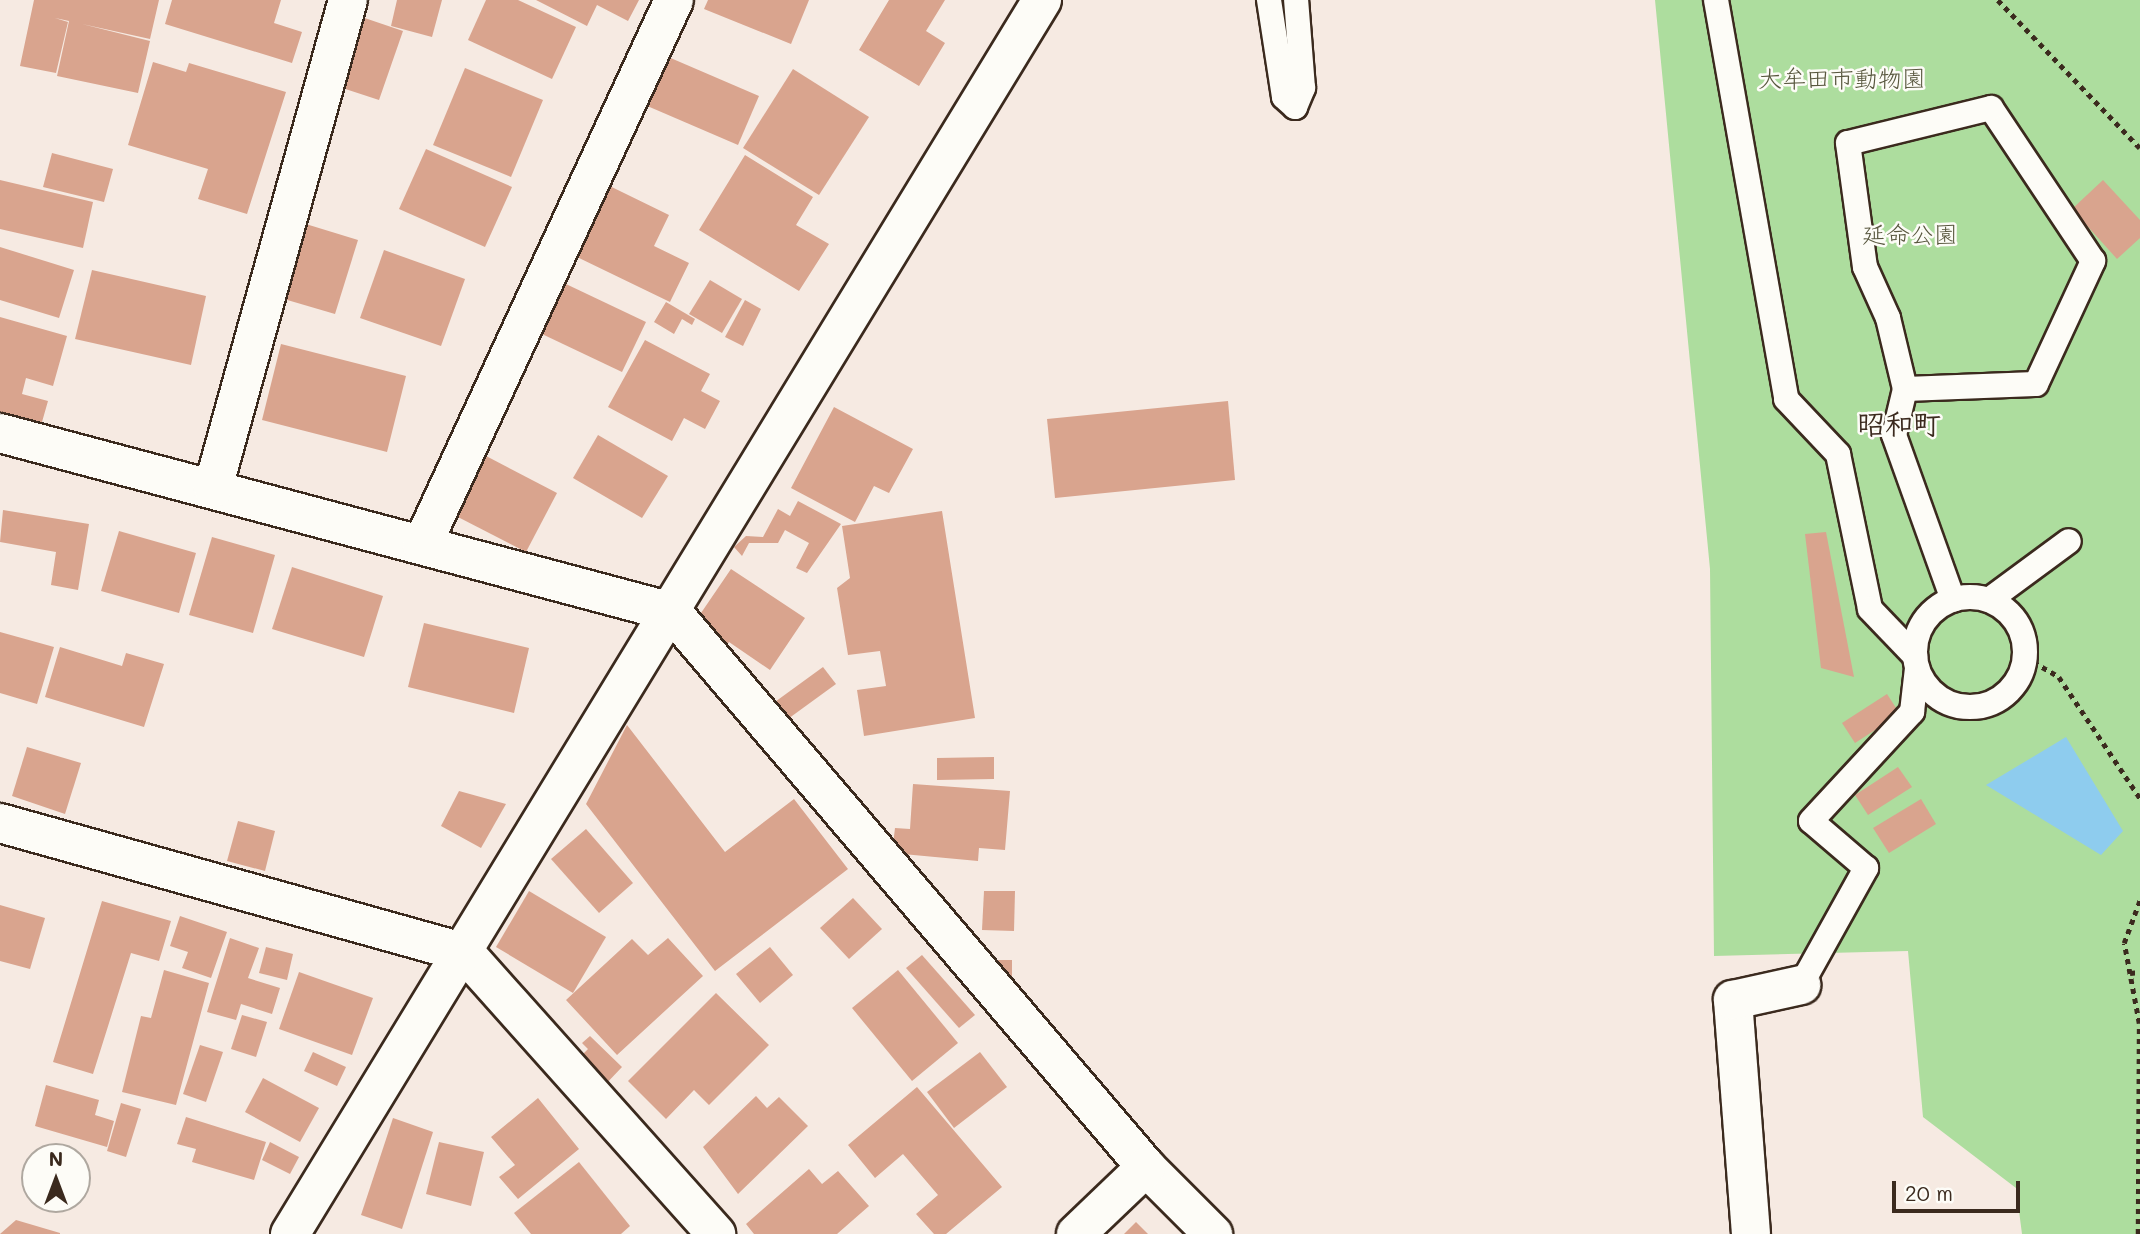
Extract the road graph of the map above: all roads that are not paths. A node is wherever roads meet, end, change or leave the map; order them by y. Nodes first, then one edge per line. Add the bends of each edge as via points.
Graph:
1 (348, 0) edge
2 (674, 0) edge
3 (1042, 0) edge
4 (1269, 0) edge
5 (1296, 0) edge
6 (1716, 0) edge
7 (1905, 389) junction
8 (0, 433) edge
9 (213, 488) junction
10 (2069, 541) dead end
11 (422, 545) junction
12 (1953, 600) junction
13 (1989, 600) junction
14 (673, 612) junction
15 (1916, 662) junction
16 (0, 823) edge
17 (465, 953) junction
18 (1801, 985) joint
19 (1146, 1167) junction
20 (290, 1234) edge
21 (716, 1234) edge
22 (1076, 1234) edge
23 (1213, 1234) edge
24 (1751, 1234) edge

1 - 9 street
2 - 11 street
3 - 14 street
4 - 5 lane via 1284,97 1295,107 1303,88
6 - 15 lane via 1786,399 1838,454 1870,609
7 - 7 lane via 1888,318 1865,267 1848,143 1991,108 2092,261 2036,384
7 - 12 lane via 1894,435
8 - 9 street
9 - 11 street
10 - 13 lane
11 - 14 street
12 - 13 lane
12 - 15 lane via 1924,621
13 - 15 lane via 2016,622 2025,657 2010,689 1980,706 1944,701
14 - 17 street
14 - 19 street
15 - 18 lane via 1912,712 1811,821 1866,868
16 - 17 street
17 - 20 street
17 - 21 street
18 - 24 street via 1733,1000
19 - 22 street
19 - 23 street

